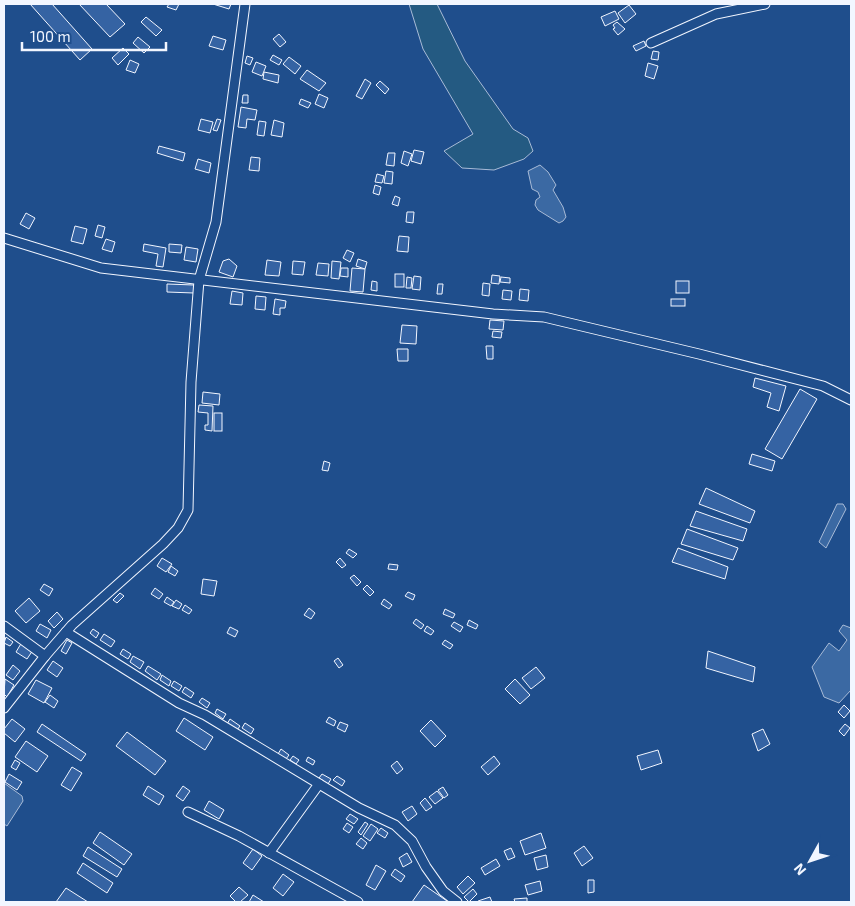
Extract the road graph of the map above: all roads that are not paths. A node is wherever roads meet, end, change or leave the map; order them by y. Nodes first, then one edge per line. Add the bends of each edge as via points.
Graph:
1 (245, 4) edge
2 (765, 4) edge
3 (651, 43) dead end
4 (4, 238) edge
5 (199, 280) junction
6 (851, 400) edge
7 (4, 626) edge
8 (66, 632) junction
9 (45, 656) junction
10 (4, 708) edge
11 (319, 784) junction
12 (188, 812) dead end
13 (270, 853) junction
14 (358, 902) edge
15 (457, 902) edge

1 - 5 street via 216,222
2 - 3 street via 716,14
4 - 5 street via 101,268
5 - 6 street via 544,317 823,386
5 - 8 street via 191,382 188,510 178,528 163,544
7 - 9 street
8 - 9 street
8 - 11 street via 179,703 205,715
9 - 10 street
11 - 13 street
11 - 15 street via 359,808 395,824 412,841 443,890
12 - 13 street
13 - 14 street

